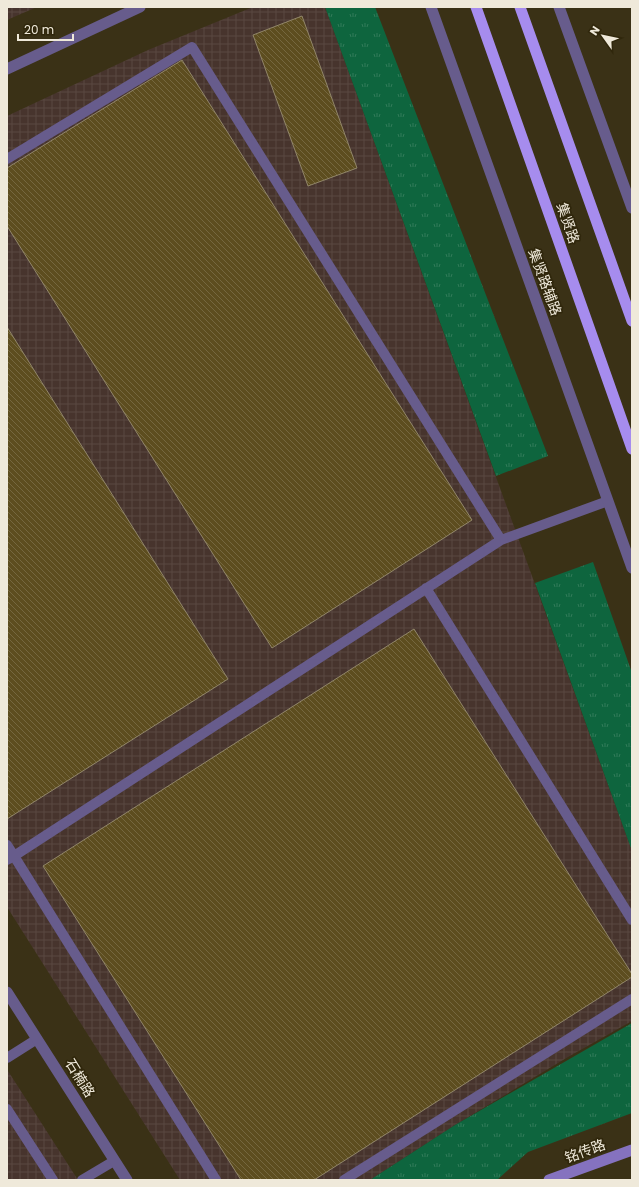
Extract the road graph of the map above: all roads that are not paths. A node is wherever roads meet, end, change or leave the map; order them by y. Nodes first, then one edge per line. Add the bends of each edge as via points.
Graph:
1 (140, 7) edge
2 (431, 7) edge
3 (476, 7) edge
4 (520, 7) edge
5 (559, 7) edge
6 (7, 69) edge
7 (7, 159) edge
8 (632, 208) edge
9 (632, 321) edge
10 (632, 449) edge
11 (608, 501) junction
12 (501, 540) junction
13 (632, 568) edge
14 (426, 588) junction
15 (7, 845) edge
16 (10, 858) edge
17 (632, 920) edge
18 (7, 992) edge
19 (632, 999) edge
20 (37, 1039) junction
21 (7, 1058) edge
22 (7, 1110) edge
23 (632, 1150) edge
24 (114, 1161) junction
25 (53, 1180) edge
26 (82, 1180) edge
27 (127, 1180) edge
28 (216, 1180) edge
29 (344, 1180) edge
30 (549, 1180) edge

1 - 6 street
2 - 11 street, 集贤路辅路
3 - 10 highway, 集贤路
4 - 9 highway, 集贤路
5 - 8 street
7 - 12 lane via 192,47
11 - 12 lane
11 - 13 street, 集贤路辅路
12 - 14 lane
14 - 16 lane
14 - 17 lane
15 - 16 lane
16 - 28 lane
18 - 20 street, 石楠路
19 - 29 lane
20 - 21 lane
20 - 24 street, 石楠路
22 - 25 lane
23 - 30 main road, 铭传路
24 - 26 lane
24 - 27 street, 石楠路

